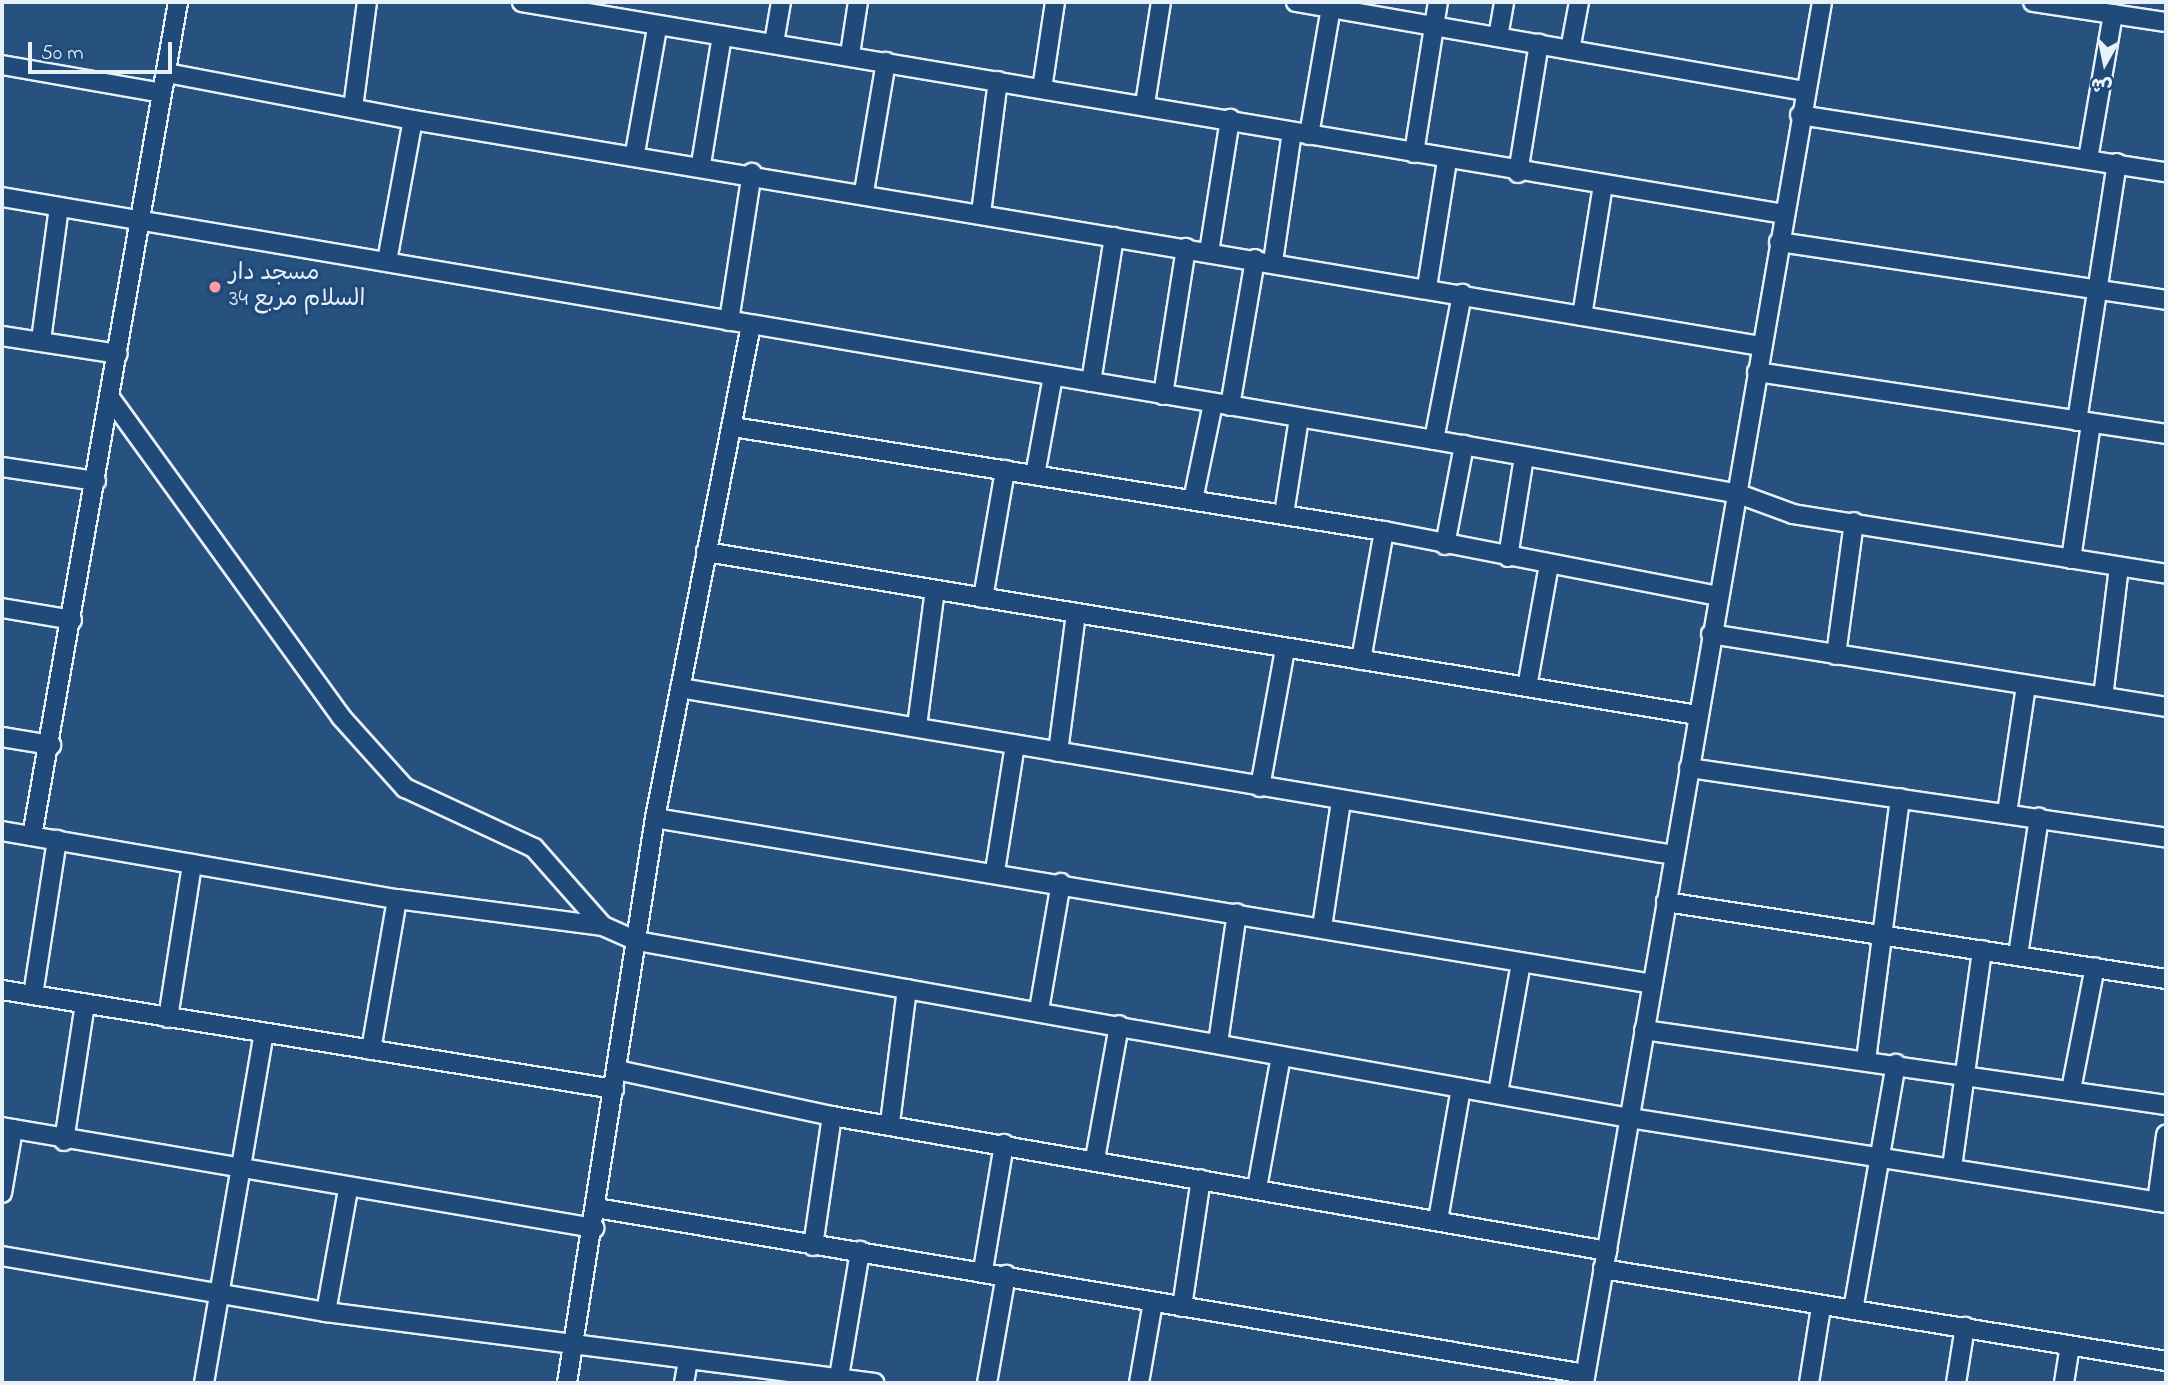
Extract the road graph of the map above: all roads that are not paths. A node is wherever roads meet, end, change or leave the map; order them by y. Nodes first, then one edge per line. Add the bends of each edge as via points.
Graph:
1 (178, 2) edge
2 (368, 2) edge
3 (522, 2) edge
4 (781, 2) edge
5 (858, 2) edge
6 (1055, 2) edge
7 (1161, 2) edge
8 (1296, 2) edge
9 (1438, 2) edge
10 (1504, 2) edge
11 (1579, 2) edge
12 (1822, 2) edge
13 (2033, 2) edge
14 (546, 4) edge
15 (1323, 5) edge
16 (2094, 7) edge
17 (2113, 14) junction
18 (2155, 14) edge
19 (1433, 26) junction
20 (657, 28) junction
21 (722, 36) junction
22 (1498, 37) junction
23 (774, 43) junction
24 (1539, 44) junction
25 (1570, 50) junction
26 (849, 54) junction
27 (886, 62) junction
28 (2, 65) edge
29 (167, 73) junction
30 (998, 81) junction
31 (1042, 89) junction
32 (1805, 91) junction
33 (162, 93) junction
34 (1145, 104) junction
35 (352, 108) junction
36 (1800, 115) junction
37 (1230, 119) junction
38 (413, 120) junction
39 (1301, 134) junction
40 (635, 153) junction
41 (1414, 153) junction
42 (2088, 159) junction
43 (1447, 161) junction
44 (2117, 163) junction
45 (701, 164) junction
46 (2166, 172) edge
47 (752, 173) junction
48 (1518, 173) junction
49 (1603, 185) junction
50 (864, 192) junction
51 (2, 197) edge
52 (59, 207) junction
53 (981, 213) junction
54 (1783, 214) junction
55 (142, 219) junction
56 (1114, 237) junction
57 (1779, 242) junction
58 (1186, 248) junction
59 (1209, 252) junction
60 (387, 261) junction
61 (1264, 261) junction
62 (1427, 286) junction
63 (2097, 290) junction
64 (1462, 294) junction
65 (2166, 300) edge
66 (1582, 316) junction
67 (729, 321) junction
68 (751, 325) junction
69 (2, 336) edge
70 (40, 340) junction
71 (1761, 346) junction
72 (118, 354) junction
73 (1757, 372) junction
74 (1052, 376) junction
75 (1091, 382) junction
76 (1163, 394) junction
77 (111, 399) junction
78 (1221, 404) junction
79 (1299, 418) junction
80 (2084, 422) junction
81 (733, 427) junction
82 (2166, 434) edge
83 (1434, 440) junction
84 (1464, 445) junction
85 (1524, 457) junction
86 (2, 467) edge
87 (1005, 470) junction
88 (1035, 475) junction
89 (96, 481) junction
90 (1736, 493) junction
91 (1192, 500) junction
92 (1284, 514) junction
93 (1854, 522) junction
94 (1384, 531) junction
95 (1445, 545) junction
96 (706, 552) junction
97 (1508, 557) junction
98 (2071, 559) junction
99 (1549, 565) junction
100 (2119, 567) junction
101 (2166, 574) edge
102 (936, 590) junction
103 (1718, 596) junction
104 (983, 597) junction
105 (2, 608) edge
106 (1076, 614) junction
107 (72, 620) junction
108 (1711, 634) junction
109 (1285, 650) junction
110 (1836, 655) junction
111 (1360, 660) junction
112 (2026, 686) junction
113 (1527, 687) junction
114 (680, 688) junction
115 (2103, 697) junction
116 (2166, 707) edge
117 (1697, 715) junction
118 (917, 726) junction
119 (2, 737) edge
120 (51, 745) junction
121 (1015, 745) junction
122 (1058, 752) junction
123 (1689, 768) junction
124 (1260, 787) junction
125 (1900, 798) junction
126 (1341, 802) junction
127 (2007, 813) junction
128 (655, 818) junction
129 (2039, 818) junction
130 (2, 831) edge
131 (32, 836) junction
132 (2166, 838) edge
133 (57, 840) junction
134 (1674, 855) junction
135 (192, 864) junction
136 (995, 871) junction
137 (1061, 883) junction
138 (397, 899) junction
139 (1666, 902) junction
140 (1237, 913) junction
141 (603, 926) junction
142 (1322, 927) junction
143 (1882, 937) junction
144 (637, 942) junction
145 (1982, 950) junction
146 (2018, 955) junction
147 (1521, 963) junction
148 (2095, 967) junction
149 (2166, 979) edge
150 (1652, 984) junction
151 (907, 989) junction
152 (2, 990) edge
153 (33, 995) junction
154 (85, 1004) junction
155 (1039, 1010) junction
156 (168, 1018) junction
157 (1119, 1025) junction
158 (1644, 1030) junction
159 (263, 1037) junction
160 (1217, 1043) junction
161 (371, 1050) junction
162 (1281, 1056) junction
163 (1866, 1060) junction
164 (1896, 1064) junction
165 (617, 1070) junction
166 (1966, 1073) junction
167 (1461, 1088) junction
168 (614, 1089) junction
169 (2071, 1090) junction
170 (1498, 1093) junction
171 (2166, 1105) edge
172 (832, 1116) junction
173 (1630, 1118) junction
174 (890, 1123) junction
175 (7, 1128) edge
176 (2166, 1135) edge
177 (65, 1141) junction
178 (1004, 1144) junction
179 (1879, 1158) junction
180 (1095, 1159) junction
181 (1952, 1167) junction
182 (243, 1171) junction
183 (1201, 1179) junction
184 (1257, 1188) junction
185 (348, 1190) junction
186 (2, 1193) edge
187 (2161, 1203) edge
188 (596, 1209) junction
189 (1438, 1220) junction
190 (594, 1228) junction
191 (813, 1246) junction
192 (860, 1251) junction
193 (2, 1256) edge
194 (1605, 1260) junction
195 (983, 1270) junction
196 (1006, 1275) junction
197 (221, 1295) junction
198 (1153, 1302) junction
199 (1182, 1307) junction
200 (1821, 1307) junction
201 (1853, 1310) junction
202 (327, 1312) junction
203 (1965, 1327) junction
204 (2070, 1345) junction
205 (573, 1346) junction
206 (688, 1360) junction
207 (2166, 1361) edge
208 (839, 1377) junction
209 (1584, 1379) edge
210 (204, 1383) edge
211 (567, 1383) edge
212 (684, 1383) edge
213 (874, 1383) edge
214 (987, 1383) edge
215 (1139, 1383) edge
216 (1809, 1383) edge
217 (1956, 1383) edge
218 (2064, 1383) edge

1 - 29 street
2 - 35 street
3 - 14 street
4 - 23 street
5 - 26 street
6 - 31 street
7 - 34 street
8 - 15 street
9 - 19 street
10 - 22 street
11 - 25 street
12 - 32 street
13 - 16 street
14 - 20 street
15 - 19 street
15 - 39 street
16 - 17 street
17 - 18 street
17 - 42 street
19 - 22 street
19 - 41 street
20 - 21 street
20 - 40 street
21 - 23 street
21 - 45 street
22 - 24 street
23 - 26 street
24 - 25 street
24 - 48 street
25 - 32 street
26 - 27 street
27 - 30 street
27 - 50 street
28 - 33 street
29 - 33 street
29 - 35 street
30 - 31 street
30 - 53 street
31 - 34 street
32 - 36 street
33 - 55 street
34 - 37 street
35 - 38 street
36 - 42 street
36 - 54 street
37 - 39 street
37 - 59 street
38 - 40 street
38 - 60 street
39 - 41 street
39 - 61 street
40 - 45 street
41 - 43 street
42 - 44 street
43 - 48 street
43 - 62 street
44 - 46 street
44 - 63 street
45 - 47 street
47 - 50 street
47 - 67 street
48 - 49 street
49 - 54 street
49 - 66 street
50 - 53 street
51 - 52 street
52 - 55 street
52 - 70 street
53 - 56 street
54 - 57 street
55 - 60 street
55 - 72 street
56 - 58 street
56 - 75 street
57 - 63 street
57 - 71 street
58 - 59 street
58 - 76 street
59 - 61 street
60 - 67 street
61 - 62 street
61 - 78 street
62 - 64 street
63 - 65 street
63 - 80 street
64 - 66 street
64 - 83 street
66 - 71 street
67 - 68 street
68 - 74 street
68 - 81 street
69 - 70 street
70 - 72 street
71 - 73 street
72 - 77 street
73 - 80 street
73 - 90 street
74 - 75 street
74 - 88 street
75 - 76 street
76 - 78 street
77 - 89 street
77 - 141 street via 341,717 405,788 534,848
78 - 79 street
78 - 91 street
79 - 83 street
79 - 92 street
80 - 82 street
80 - 98 street
81 - 87 street
81 - 96 street
83 - 84 street
84 - 85 street
84 - 95 street
85 - 90 street
85 - 97 street
86 - 89 street
87 - 88 street
87 - 104 street
88 - 91 street
89 - 107 street
90 - 93 street via 1793,514
90 - 103 street
91 - 92 street
92 - 94 street
93 - 98 street
93 - 110 street
94 - 95 street
94 - 111 street
95 - 97 street
96 - 102 street
96 - 114 street
97 - 99 street
98 - 100 street
99 - 103 street
99 - 113 street
100 - 101 street
100 - 115 street
102 - 104 street
102 - 118 street
103 - 108 street
104 - 106 street
105 - 107 street
106 - 109 street
106 - 122 street
107 - 120 street
108 - 110 street
108 - 117 street
109 - 111 street
109 - 124 street
110 - 112 street
111 - 113 street
112 - 115 street
112 - 127 street
113 - 117 street
114 - 118 street
114 - 128 street
115 - 116 street
117 - 123 street
118 - 121 street
119 - 120 street
120 - 131 street
121 - 122 street
121 - 136 street
122 - 124 street
123 - 125 street
123 - 134 street
124 - 126 street
125 - 127 street
125 - 143 street
126 - 134 street
126 - 142 street
127 - 129 street
128 - 136 street
128 - 144 street
129 - 132 street
129 - 146 street
130 - 131 street
131 - 133 street
133 - 135 street
133 - 153 street
134 - 139 street
135 - 138 street
135 - 156 street
136 - 137 street
137 - 140 street
137 - 155 street
138 - 141 street
138 - 161 street
139 - 143 street
139 - 150 street
140 - 142 street
140 - 160 street
141 - 144 street
142 - 147 street
143 - 145 street
143 - 163 street
144 - 151 street
144 - 165 street
145 - 146 street
145 - 166 street
146 - 148 street
147 - 150 street
147 - 170 street
148 - 149 street
148 - 169 street
150 - 158 street
151 - 155 street
151 - 174 street
152 - 153 street
153 - 154 street
154 - 156 street
154 - 177 street
155 - 157 street
156 - 159 street
157 - 160 street
157 - 180 street
158 - 163 street
158 - 173 street
159 - 161 street
159 - 182 street
160 - 162 street
161 - 168 street
162 - 167 street
162 - 184 street
163 - 164 street
164 - 166 street
164 - 179 street
165 - 168 street
165 - 172 street
166 - 169 street
166 - 181 street
167 - 170 street
167 - 189 street
168 - 188 street
169 - 171 street
170 - 173 street
172 - 174 street
172 - 191 street
173 - 179 street
173 - 194 street
174 - 178 street
175 - 177 street
175 - 186 street
176 - 187 street
177 - 182 street
178 - 180 street
178 - 195 street
179 - 181 street
179 - 201 street
180 - 183 street
181 - 187 street
182 - 185 street
182 - 197 street
183 - 184 street
183 - 199 street
184 - 189 street
185 - 190 street
185 - 202 street
188 - 190 street
188 - 191 street
189 - 194 street
190 - 205 street
191 - 192 street
192 - 195 street
192 - 208 street
193 - 197 street
194 - 200 street
194 - 209 street
195 - 196 street
196 - 198 street
196 - 214 street
197 - 202 street
197 - 210 street
198 - 199 street
198 - 215 street
199 - 209 street
200 - 201 street
200 - 216 street
201 - 203 street
202 - 205 street
203 - 204 street
203 - 217 street
204 - 207 street
204 - 218 street
205 - 206 street
205 - 211 street
206 - 208 street
206 - 212 street
208 - 213 street

